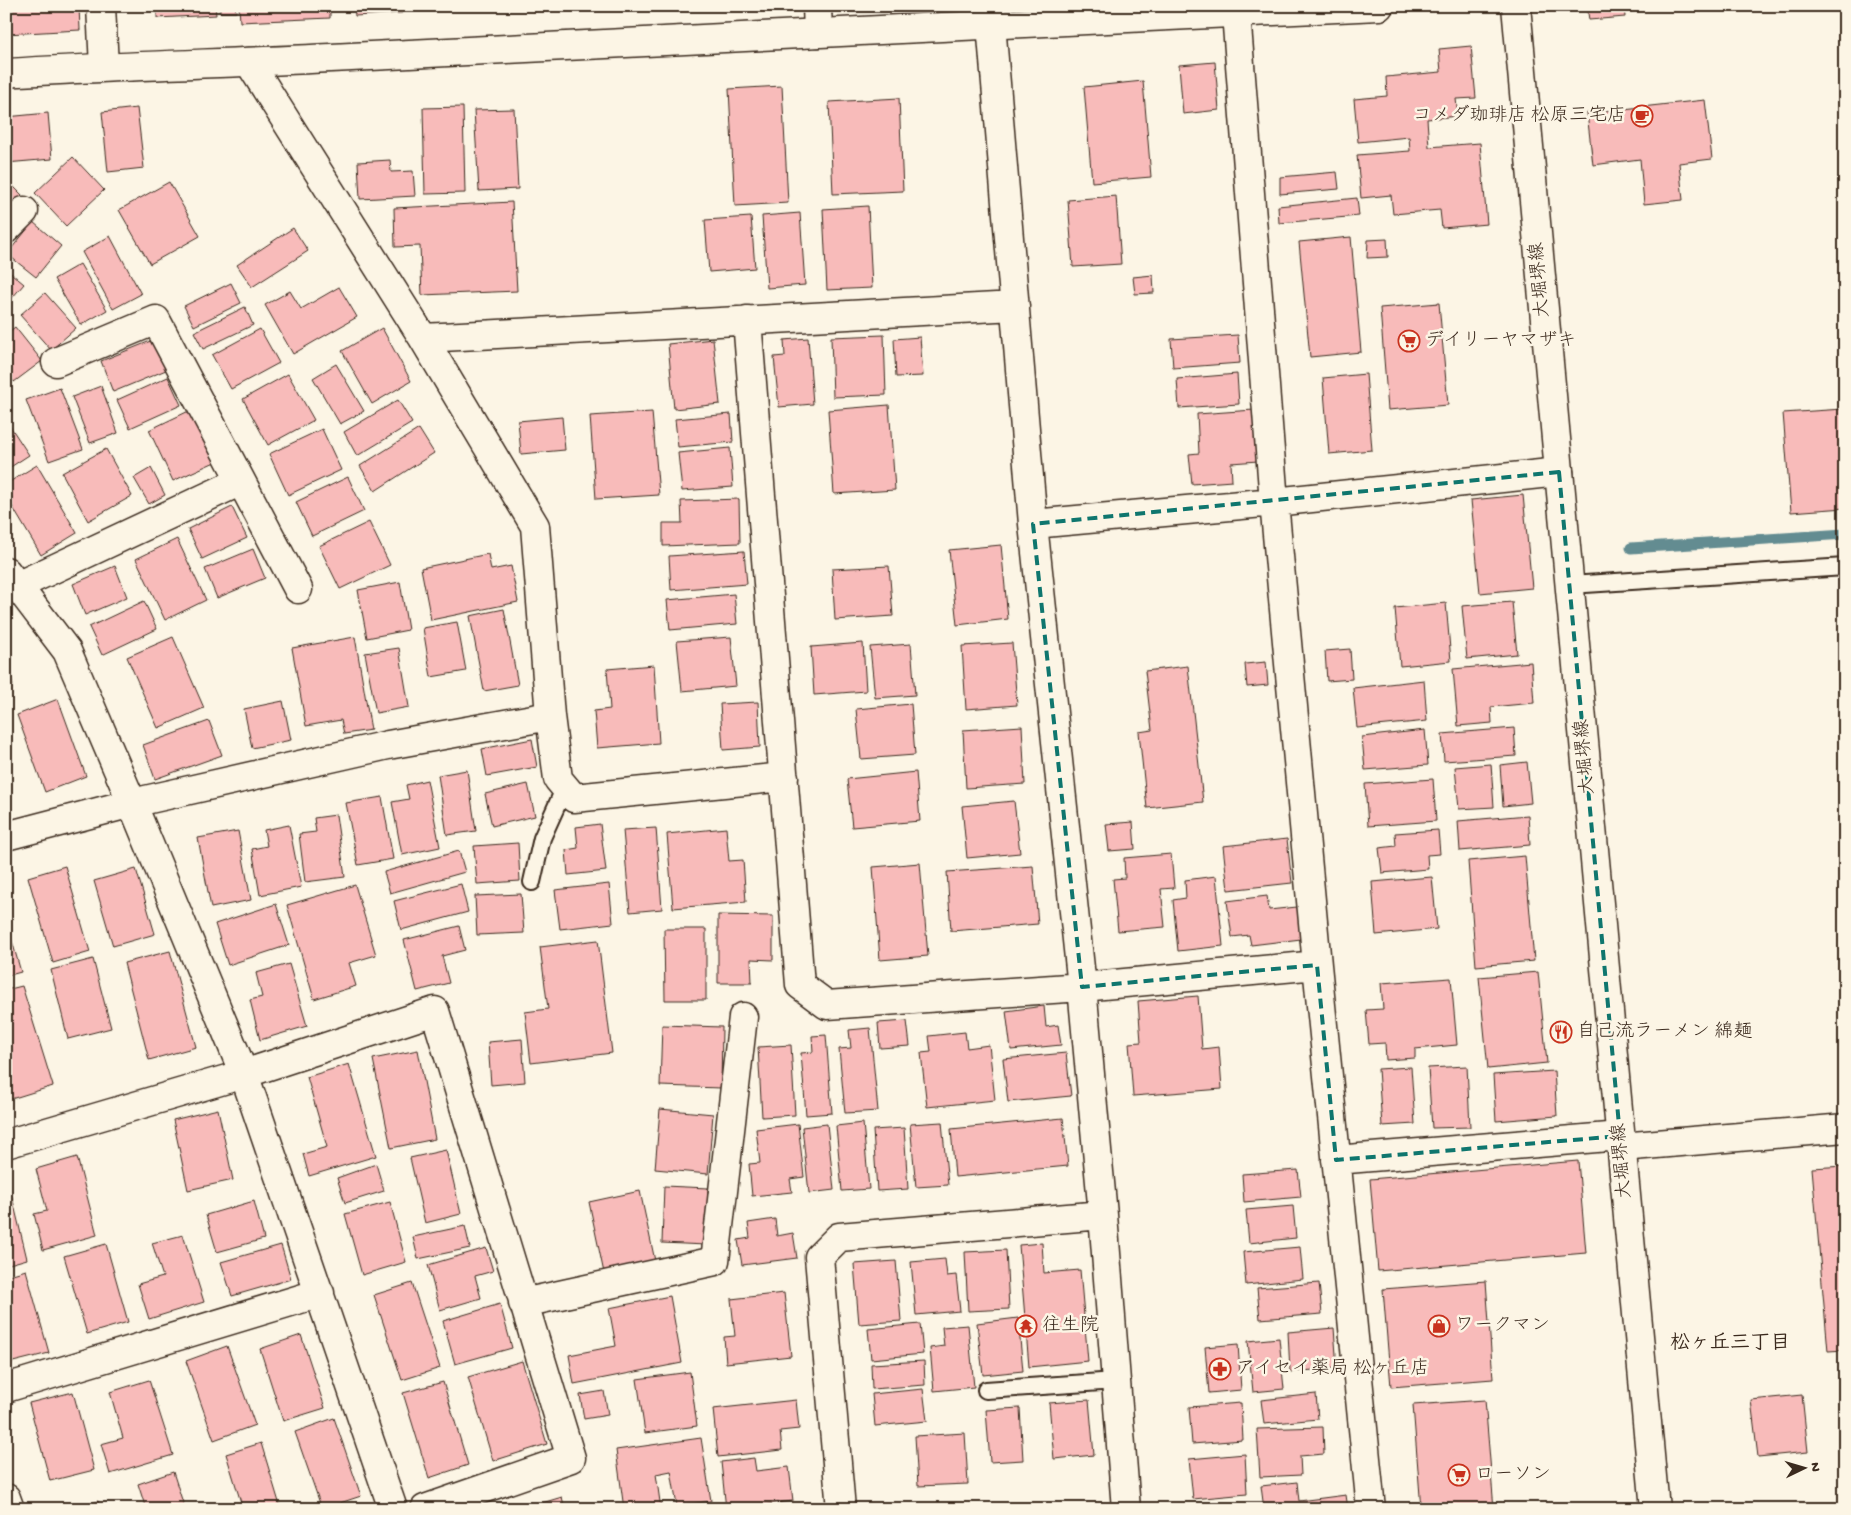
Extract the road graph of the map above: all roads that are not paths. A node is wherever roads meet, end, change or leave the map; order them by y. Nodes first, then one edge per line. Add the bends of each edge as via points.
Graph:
1 (101, 6) edge
2 (817, 6) edge
3 (1379, 6) edge
4 (1516, 6) edge
5 (1236, 13) junction
6 (991, 24) junction
7 (818, 33) junction
8 (249, 62) junction
9 (104, 67) junction
10 (6, 73) edge
11 (1015, 306) junction
12 (747, 320) junction
13 (423, 338) junction
14 (56, 362) dead end
15 (1559, 472) junction
16 (241, 481) junction
17 (1274, 502) junction
18 (1033, 524) junction
19 (1845, 568) edge
20 (12, 578) edge
21 (1570, 585) junction
22 (298, 589) dead end
23 (550, 716) junction
24 (784, 777) junction
25 (564, 787) junction
26 (132, 803) junction
27 (6, 836) edge
28 (532, 882) dead end
29 (1317, 965) junction
30 (1082, 987) junction
31 (743, 1017) dead end
32 (244, 1074) junction
33 (1845, 1128) edge
34 (1621, 1142) junction
35 (6, 1144) edge
36 (1336, 1160) junction
37 (1103, 1216) junction
38 (320, 1293) junction
39 (523, 1303) junction
40 (1116, 1381) junction
41 (6, 1388) edge
42 (986, 1390) dead end
43 (6, 1498) edge
44 (10, 1509) edge
45 (393, 1509) edge
46 (425, 1509) edge
47 (841, 1509) edge
48 (1126, 1509) edge
49 (1371, 1509) edge
50 (1655, 1509) edge

1 - 9 street
2 - 7 street
3 - 5 street
4 - 15 street, 大堀堺線
5 - 6 street
5 - 17 street
6 - 7 street
6 - 11 street
7 - 8 street
8 - 9 street
8 - 13 street
9 - 10 street
11 - 12 street
11 - 18 street
12 - 13 street
12 - 24 street
13 - 23 street via 535,526
14 - 16 street via 156,320
15 - 17 street
15 - 21 street, 大堀堺線
16 - 20 street
16 - 22 street
17 - 18 street
17 - 29 street
18 - 30 street
19 - 21 lane
20 - 26 street via 67,652
21 - 34 street, 大堀堺線
23 - 25 street via 558,779
23 - 26 street via 388,745
24 - 25 street via 574,798
24 - 30 street via 800,985 827,1004
25 - 28 lane via 542,838
26 - 27 street
26 - 32 street
29 - 30 street
29 - 36 street
30 - 37 street
31 - 39 street via 715,1261
32 - 35 street
32 - 38 street
32 - 39 street via 435,1011
33 - 34 street
34 - 36 street
34 - 50 street, 大堀堺線
36 - 49 street
37 - 40 street
37 - 47 street via 839,1236 819,1257
38 - 41 street
38 - 45 street
39 - 46 street via 571,1458
40 - 42 lane
40 - 48 street
43 - 44 street

